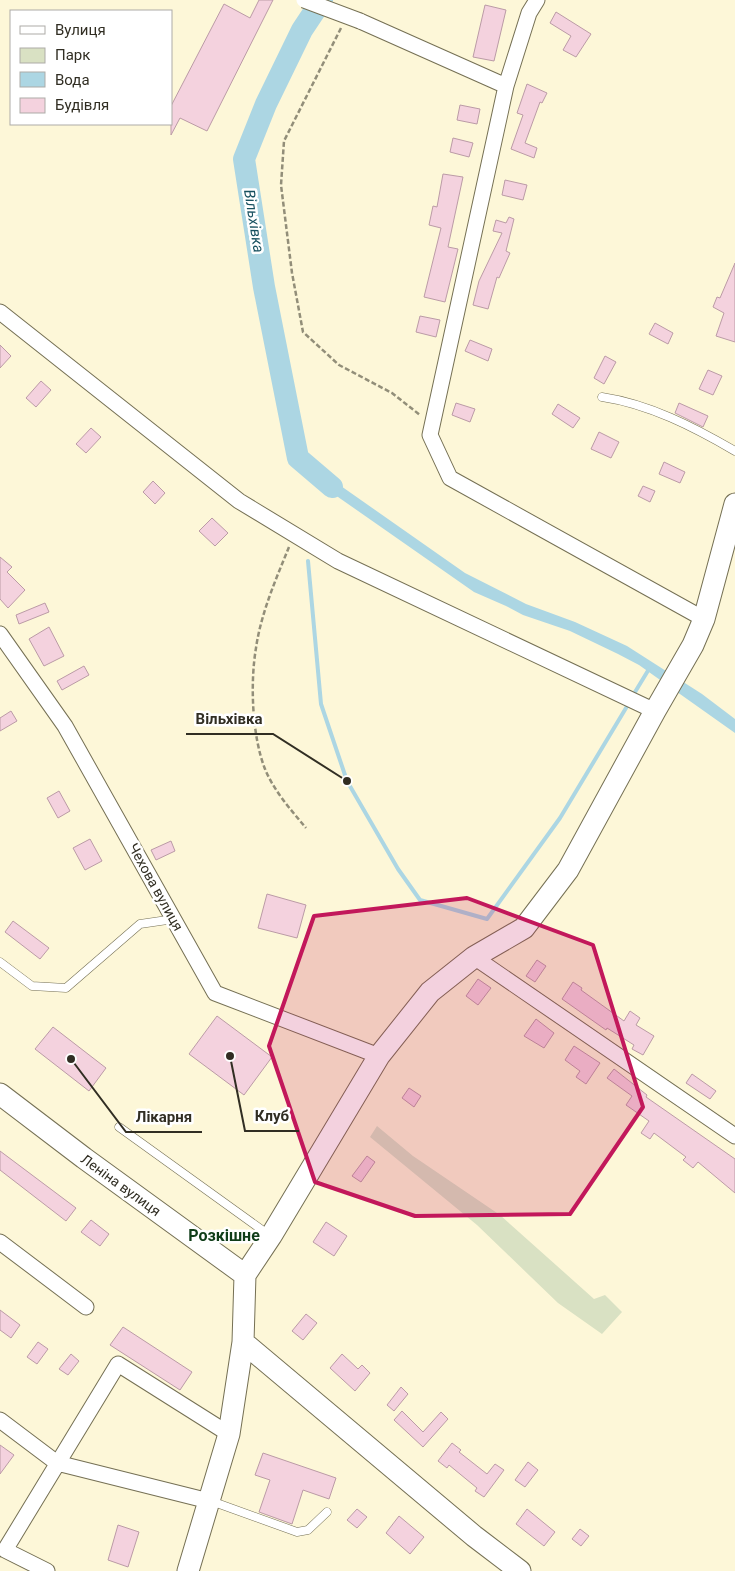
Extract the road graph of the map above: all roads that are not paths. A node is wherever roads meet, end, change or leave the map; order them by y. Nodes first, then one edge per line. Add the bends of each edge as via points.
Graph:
1 (304, 0) edge
2 (536, 0) edge
3 (506, 86) junction
4 (0, 312) edge
5 (602, 397) dead end
6 (735, 451) edge
7 (735, 505) edge
8 (704, 620) junction
9 (0, 634) edge
10 (659, 704) junction
11 (174, 919) junction
12 (474, 956) junction
13 (0, 962) edge
14 (379, 1056) junction
15 (0, 1094) edge
16 (119, 1127) dead end
17 (735, 1136) edge
18 (271, 1236) junction
19 (0, 1242) edge
20 (245, 1275) junction
21 (86, 1308) dead end
22 (244, 1342) junction
23 (0, 1420) edge
24 (229, 1434) junction
25 (57, 1463) junction
26 (209, 1501) junction
27 (327, 1512) dead end
28 (47, 1571) edge
29 (188, 1571) edge
30 (520, 1571) edge

1 - 3 street, bridge via 360,21
2 - 3 street via 528,13
3 - 8 street via 430,435 450,478
4 - 10 street via 239,501 338,561
5 - 6 lane via 630,401
7 - 8 street
8 - 10 street
9 - 11 street, Чехова вулиця via 65,726
10 - 12 street via 568,870 524,928
11 - 13 lane via 140,924 66,988 32,986
11 - 14 street, Чехова вулиця via 216,993
12 - 14 street via 430,992
12 - 17 street
14 - 18 street
15 - 20 street, Леніна вулиця
16 - 18 lane
18 - 20 street
19 - 21 street
20 - 22 street
22 - 24 street
22 - 30 street
23 - 25 street
24 - 25 street via 118,1364
24 - 26 street
25 - 26 street
25 - 28 street via 5,1550
26 - 27 lane via 297,1532 308,1530
26 - 29 street

